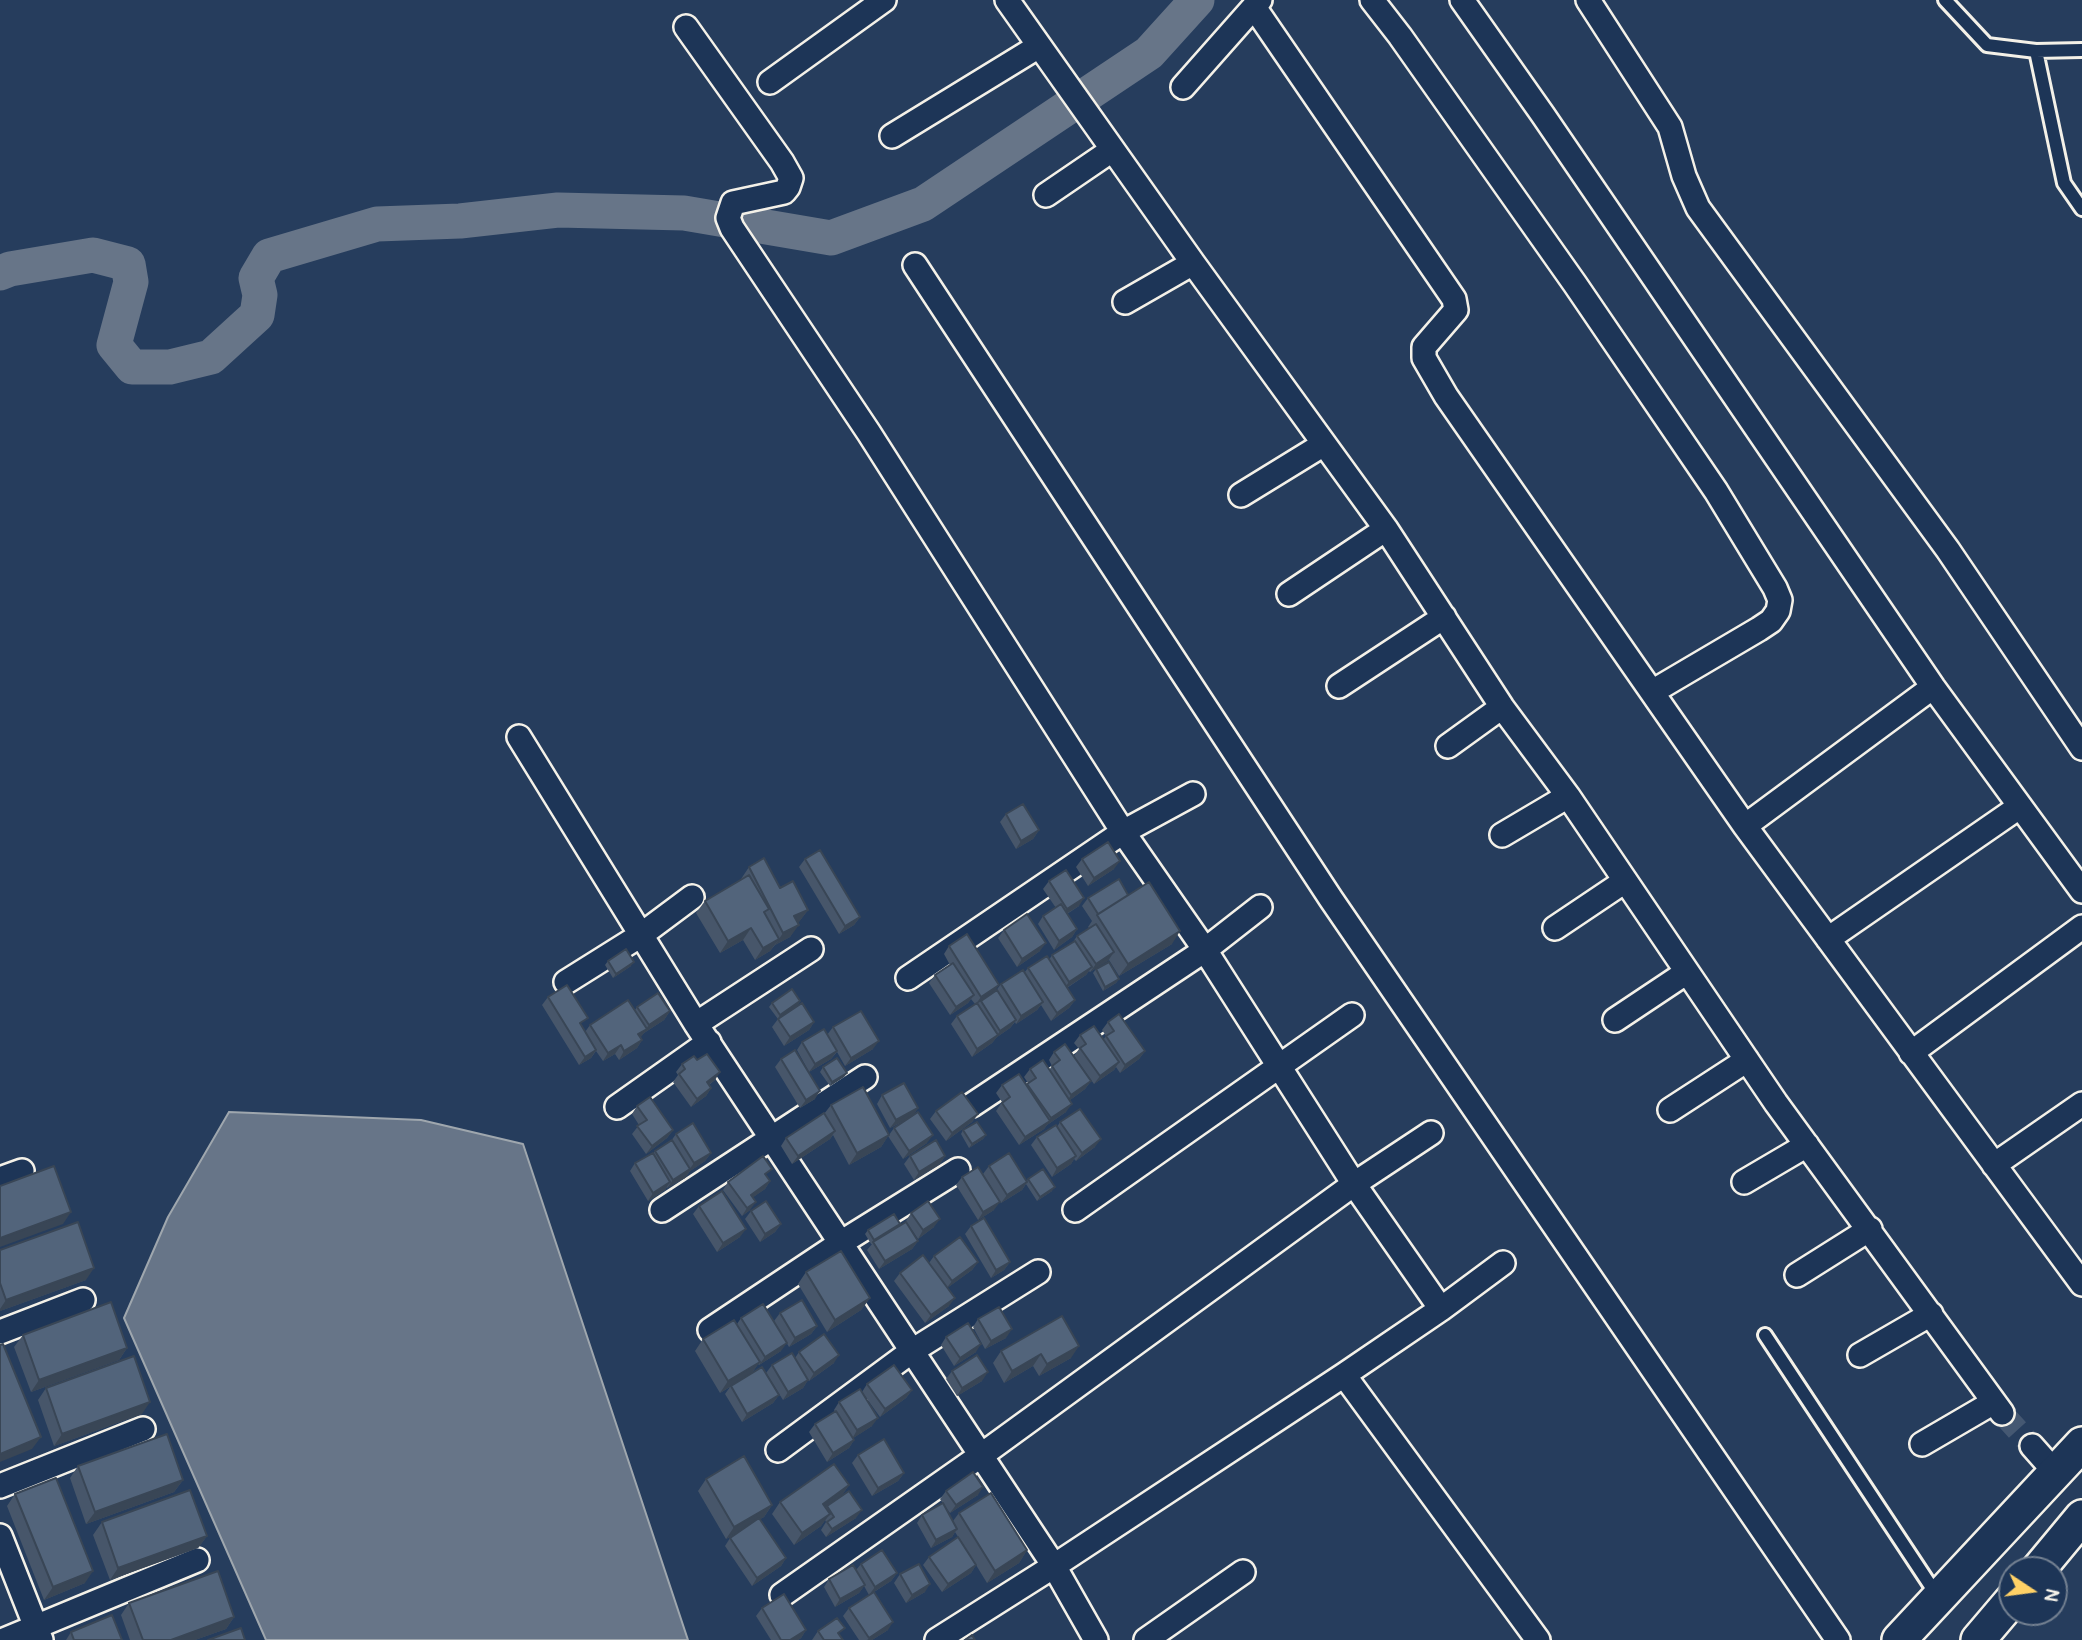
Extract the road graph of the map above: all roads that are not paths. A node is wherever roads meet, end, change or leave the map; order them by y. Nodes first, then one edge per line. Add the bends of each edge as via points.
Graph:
1 (884, 0) edge
2 (1007, 0) edge
3 (1372, 0) edge
4 (1462, 0) edge
5 (1588, 0) edge
6 (1945, 0) edge
7 (1257, 4) edge
8 (686, 27) dead end
9 (1039, 47) junction
10 (2082, 50) edge
11 (2036, 51) junction
12 (770, 82) dead end
13 (1183, 87) dead end
14 (892, 136) dead end
15 (1112, 150) junction
16 (1046, 195) dead end
17 (2082, 209) edge
18 (1193, 263) junction
19 (915, 265) dead end
20 (1125, 302) dead end
21 (1324, 444) junction
22 (1241, 495) dead end
23 (1386, 529) junction
24 (1289, 594) dead end
25 (1444, 617) junction
26 (1339, 686) dead end
27 (1933, 687) junction
28 (1652, 692) junction
29 (1502, 707) junction
30 (519, 737) dead end
31 (1448, 746) dead end
32 (2082, 748) edge
33 (1193, 794) dead end
34 (1568, 796) junction
35 (2019, 807) junction
36 (1745, 826) junction
37 (1123, 832) junction
38 (1502, 835) dead end
39 (1625, 881) junction
40 (2082, 891) edge
41 (692, 897) dead end
42 (1261, 907) dead end
43 (2082, 927) edge
44 (1555, 928) dead end
45 (641, 935) junction
46 (1828, 939) junction
47 (811, 949) dead end
48 (1205, 950) junction
49 (1687, 972) junction
50 (908, 978) dead end
51 (566, 982) edge
52 (1352, 1015) dead end
53 (1615, 1020) dead end
54 (702, 1033) junction
55 (1912, 1053) junction
56 (1747, 1060) junction
57 (1278, 1068) junction
58 (865, 1077) dead end
59 (2082, 1104) edge
60 (972, 1105) edge
61 (617, 1107) dead end
62 (1670, 1110) dead end
63 (1431, 1133) dead end
64 (773, 1139) junction
65 (1807, 1145) junction
66 (1994, 1166) junction
67 (958, 1170) dead end
68 (22, 1171) dead end
69 (0, 1179) edge
70 (1744, 1182) dead end
71 (1354, 1184) junction
72 (662, 1210) dead end
73 (1075, 1210) dead end
74 (1870, 1229) junction
75 (839, 1244) junction
76 (1503, 1263) dead end
77 (1038, 1272) dead end
78 (1797, 1275) dead end
79 (2081, 1282) edge
80 (83, 1300) dead end
81 (1441, 1310) junction
82 (1931, 1314) junction
83 (710, 1330) dead end
84 (0, 1332) edge
85 (1765, 1335) dead end
86 (912, 1351) junction
87 (1860, 1355) dead end
88 (1344, 1375) junction
89 (143, 1429) dead end
90 (1922, 1444) dead end
91 (2082, 1444) edge
92 (2032, 1446) tunnel mouth
93 (778, 1450) dead end
94 (981, 1455) junction
95 (2055, 1472) junction
96 (0, 1486) edge
97 (2082, 1517) edge
98 (0, 1536) edge
99 (2050, 1556) edge
100 (197, 1560) dead end
101 (1054, 1566) junction
102 (1243, 1572) dead end
103 (782, 1595) edge
104 (1938, 1597) junction
105 (1998, 1616) edge
106 (38, 1634) edge
107 (4, 1640) edge
108 (937, 1640) edge
109 (1096, 1640) edge
110 (1146, 1640) edge
111 (1538, 1640) edge
112 (1838, 1640) edge
113 (1899, 1640) edge
114 (1978, 1640) edge

1 - 12 street
2 - 9 street
3 - 28 street via 1708,479 1780,600 1771,621
4 - 27 street
5 - 32 street via 1670,127 1698,208 1948,550
6 - 11 lane via 1987,45
7 - 13 street
7 - 28 street via 1454,299 1456,310 1424,347 1424,358
8 - 37 street via 791,178 784,192 733,203 728,218 732,228 869,433
9 - 14 street
9 - 15 street
10 - 11 lane
11 - 17 lane via 2064,183
15 - 16 street
15 - 18 street
18 - 20 street
18 - 21 street
19 - 112 street via 1331,900
21 - 22 street
21 - 23 street
23 - 24 street
23 - 25 street
25 - 26 street
25 - 29 street
27 - 35 street
27 - 36 street
28 - 36 street
29 - 31 street
29 - 34 street
30 - 45 street
33 - 37 street
34 - 38 street
34 - 39 street
35 - 40 street
35 - 46 street
36 - 46 street
37 - 48 street
37 - 50 street
39 - 44 street
39 - 49 street
41 - 45 street
42 - 48 street
43 - 55 street
45 - 51 street
45 - 54 street
46 - 55 street
47 - 54 street
48 - 57 street
48 - 60 street
49 - 53 street
49 - 56 street
52 - 57 street
54 - 61 street
54 - 64 street
55 - 66 street
56 - 62 street
56 - 65 street
57 - 71 street
57 - 73 street
58 - 64 street
59 - 66 street
63 - 71 street
64 - 72 street
64 - 75 street
65 - 70 street
65 - 74 street
66 - 79 street
67 - 75 street
68 - 69 street
71 - 81 street
71 - 94 street
74 - 78 street
74 - 82 street
75 - 83 street
75 - 86 street
76 - 81 street
77 - 86 street
80 - 84 street
81 - 88 street
82 - 87 street
82 - 90 street via 1998,1408
85 - 104 lane
86 - 93 street
86 - 94 street
88 - 101 street
88 - 111 street
89 - 96 street
91 - 95 main road
92 - 95 street
94 - 101 street
94 - 103 street
95 - 104 main road
97 - 99 main road
98 - 106 street
100 - 106 street
101 - 108 street
101 - 109 street
102 - 110 street
104 - 113 main road
105 - 114 main road
106 - 107 street

